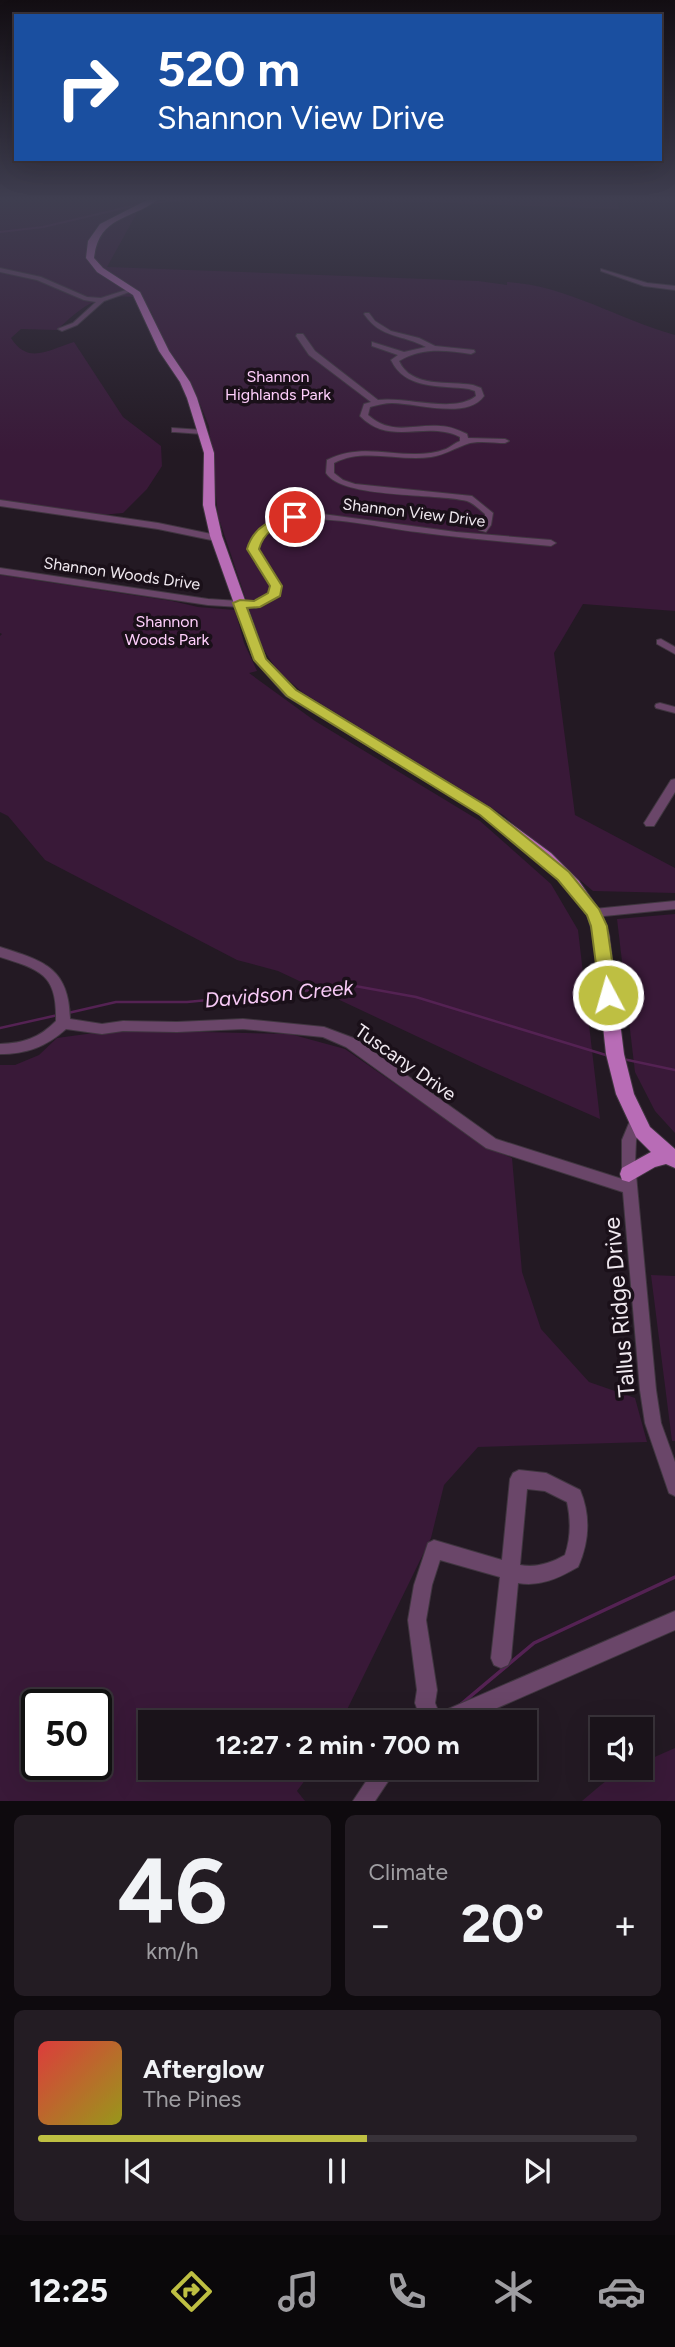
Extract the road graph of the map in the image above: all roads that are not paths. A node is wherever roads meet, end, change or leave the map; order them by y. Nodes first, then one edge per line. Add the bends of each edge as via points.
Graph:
1 (53, 284) edge
2 (122, 284) edge
3 (643, 284) edge
4 (675, 288) edge
5 (132, 290) junction
6 (102, 300) junction
7 (367, 314) dead end
8 (62, 329) dead end
9 (300, 336) dead end
10 (375, 344) dead end
11 (433, 348) junction
12 (471, 352) dead end
13 (405, 355) junction
14 (376, 402) junction
15 (175, 430) dead end
16 (202, 432) junction
17 (465, 440) junction
18 (505, 441) dead end
19 (0, 503) edge
20 (485, 509) joint
21 (483, 533) junction
22 (216, 538) junction
23 (551, 542) dead end
24 (0, 571) edge
25 (240, 603) junction
26 (661, 642) dead end
27 (675, 651) edge
28 (660, 706) dead end
29 (675, 710) edge
30 (675, 783) edge
31 (650, 823) dead end
32 (675, 905) edge
33 (594, 913) junction
34 (0, 952) edge
35 (63, 1023) junction
36 (0, 1049) edge
37 (636, 1119) junction
38 (672, 1157) edge
39 (630, 1181) junction
40 (675, 1487) edge
41 (510, 1571) junction
42 (675, 1620) edge
43 (501, 1658) dead end
44 (428, 1710) edge
45 (469, 1710) edge
46 (378, 1780) edge
47 (363, 1801) edge

1 - 6 street via 86,299
2 - 5 main road
3 - 4 street
5 - 6 street
5 - 16 main road via 185,382
6 - 8 street via 75,324
7 - 11 street via 385,331
9 - 14 street via 312,353
10 - 13 street
11 - 12 street
11 - 13 street
13 - 14 street via 395,360 396,364 411,379 470,387 480,396 471,403 450,406
14 - 17 street via 367,406 364,416 373,425 396,430 448,428
15 - 16 street
16 - 22 main road via 209,453 209,505
17 - 18 street
17 - 20 street via 458,447 424,456 342,455 328,468 330,476 355,486 472,499
19 - 22 street
20 - 21 street via 489,513
21 - 23 street, Shannon View Drive
21 - 25 street, Shannon View Drive via 315,516 285,519 264,528 253,549 276,586 273,596 256,605
22 - 25 main road
24 - 25 street, Shannon Woods Drive
25 - 33 main road via 260,660 291,693 485,811 555,869
26 - 27 street
28 - 29 street
30 - 31 street
32 - 33 street
33 - 37 main road via 603,940 616,1068
34 - 35 street via 52,972 62,991
35 - 36 street via 36,1046
35 - 39 street, Tuscany Drive via 102,1029 243,1024 324,1032 351,1043 491,1144
37 - 38 main road via 644,1134
37 - 39 street, Tallus Ridge Drive via 629,1140
38 - 39 main road via 640,1165
39 - 40 street, Tallus Ridge Drive via 648,1390 653,1423
41 - 41 street via 519,1479 546,1482 574,1496 579,1520 578,1547 572,1561 530,1576
41 - 43 street
41 - 44 street via 433,1549 417,1620
42 - 45 street
46 - 47 street

